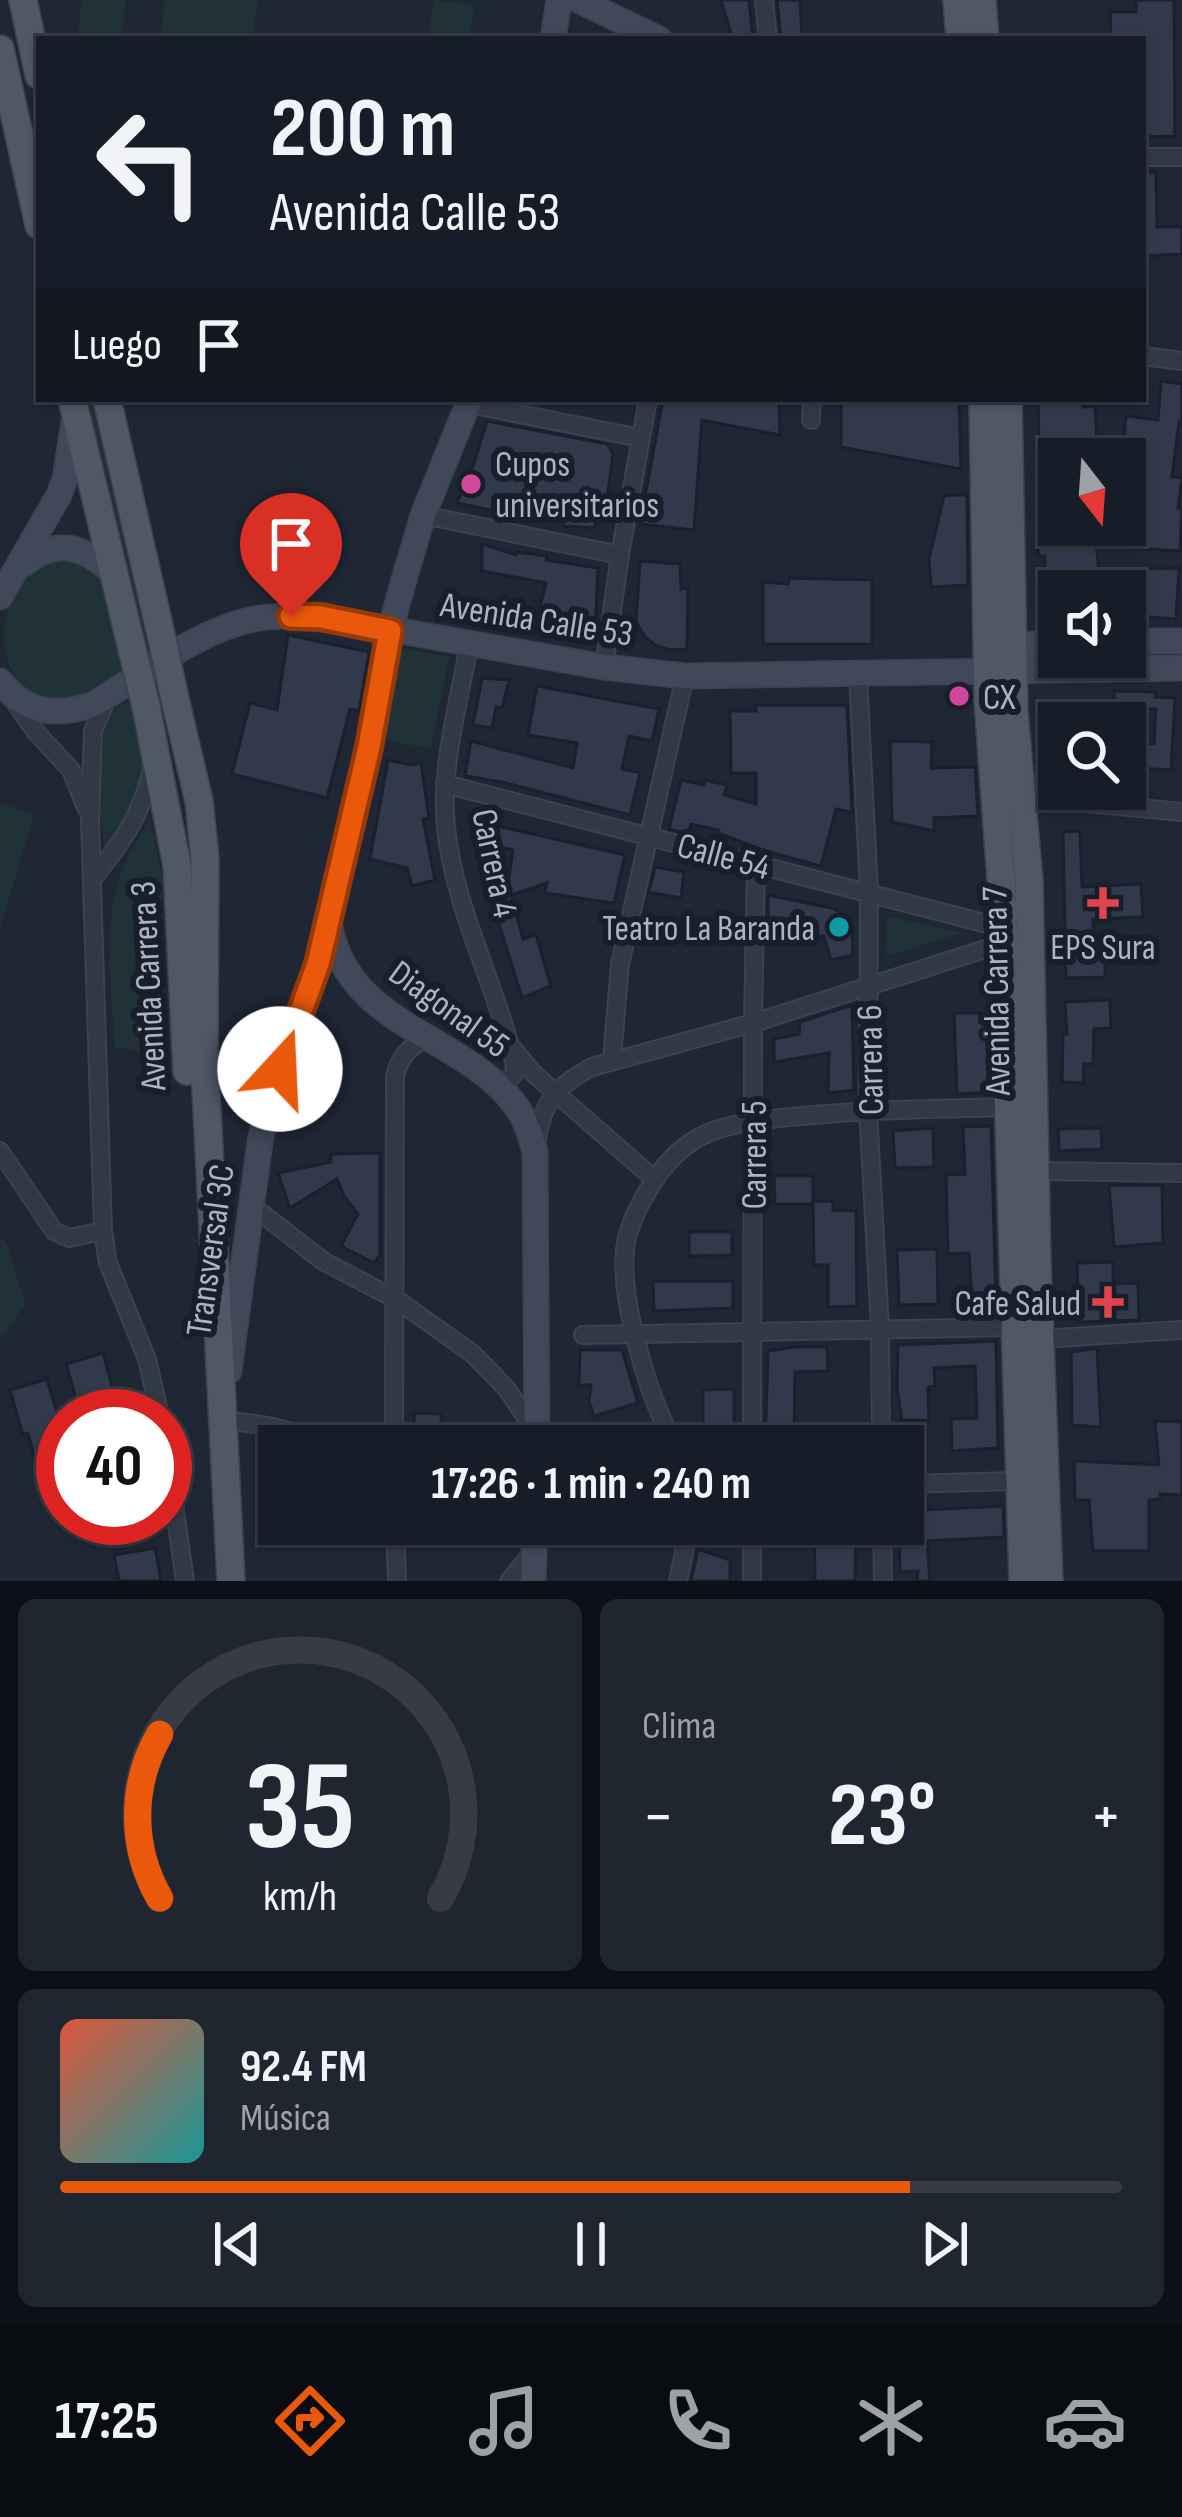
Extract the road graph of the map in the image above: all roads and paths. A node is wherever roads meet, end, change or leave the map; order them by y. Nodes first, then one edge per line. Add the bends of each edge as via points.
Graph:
1 (23, 0) edge
2 (559, 0) edge
3 (578, 0) edge
4 (764, 0) edge
5 (957, 0) edge
6 (982, 0) edge
7 (553, 36) edge
8 (653, 36) edge
9 (768, 36) edge
10 (960, 36) edge
11 (985, 36) edge
12 (0, 49) edge
13 (36, 61) edge
14 (1146, 157) edge
15 (1182, 157) edge
16 (36, 211) edge
17 (1146, 356) edge
18 (1182, 362) edge
19 (107, 402) edge
20 (470, 402) edge
21 (475, 402) edge
22 (647, 402) edge
23 (812, 402) edge
24 (983, 402) edge
25 (1008, 402) edge
26 (74, 406) edge
27 (812, 419) dead end
28 (640, 438) junction
29 (424, 515) junction
30 (620, 555) junction
31 (114, 574) junction
32 (6, 586) edge
33 (390, 631) junction
34 (1146, 641) edge
35 (1182, 641) edge
36 (469, 644) junction
37 (1038, 644) edge
38 (1001, 663) junction
39 (604, 667) junction
40 (1182, 668) edge
41 (858, 675) junction
42 (686, 676) junction
43 (4, 687) edge
44 (108, 695) junction
45 (156, 754) junction
46 (445, 784) junction
47 (1182, 790) edge
48 (1023, 797) junction
49 (1181, 812) edge
50 (90, 820) junction
51 (650, 836) junction
52 (756, 864) junction
53 (94, 877) junction
54 (869, 892) junction
55 (329, 919) junction
56 (1003, 936) junction
57 (868, 987) junction
58 (753, 1023) junction
59 (424, 1038) junction
60 (511, 1046) junction
61 (612, 1059) junction
62 (500, 1088) junction
63 (555, 1092) junction
64 (1007, 1107) junction
65 (868, 1110) junction
66 (753, 1122) junction
67 (0, 1151) edge
68 (535, 1152) junction
69 (1035, 1171) junction
70 (1182, 1173) edge
71 (654, 1179) junction
72 (251, 1205) junction
73 (103, 1231) junction
74 (397, 1300) junction
75 (1014, 1327) junction
76 (880, 1328) junction
77 (1182, 1330) edge
78 (753, 1331) junction
79 (636, 1334) junction
80 (583, 1335) dead end
81 (1041, 1339) junction
82 (154, 1389) edge
83 (222, 1421) junction
84 (272, 1425) edge
85 (394, 1425) edge
86 (528, 1425) edge
87 (537, 1425) edge
88 (664, 1425) edge
89 (752, 1425) edge
90 (881, 1425) edge
91 (1021, 1481) junction
92 (924, 1483) edge
93 (180, 1545) edge
94 (396, 1545) edge
95 (534, 1545) edge
96 (686, 1545) edge
97 (752, 1545) edge
98 (882, 1545) edge
99 (534, 1551) junction
100 (185, 1581) edge
101 (213, 1581) edge
102 (231, 1581) edge
103 (397, 1581) edge
104 (509, 1581) edge
105 (533, 1581) edge
106 (678, 1581) edge
107 (752, 1581) edge
108 (883, 1581) edge
109 (1023, 1581) edge
110 (1049, 1581) edge

1 - 13 main road
2 - 7 street
3 - 8 street
4 - 9 street
5 - 10 main road
6 - 11 main road
12 - 16 main road
14 - 15 street
17 - 18 street
19 - 83 main road, Avenida Carrera 3, bridge via 199,801
20 - 29 street, Transversal 3C
21 - 28 street
22 - 28 street
23 - 27 street
24 - 38 main road, Avenida Carrera 7
25 - 38 main road, Avenida Carrera 7
26 - 31 main road, Avenida Carrera 3
26 - 32 street via 59,495
28 - 30 street
29 - 30 street
29 - 33 street, Transversal 3C
30 - 39 street
31 - 32 street via 82,551 54,547
31 - 45 main road, Avenida Carrera 3, bridge
33 - 36 street, Avenida Calle 53
33 - 44 street, Avenida Calle 53 via 321,617 249,620
33 - 55 street, Transversal 3C
34 - 35 street
36 - 39 street, Avenida Calle 53
36 - 46 street, Carrera 4
37 - 38 street, Avenida Calle 53
38 - 40 street, Avenida Calle 53
38 - 41 street, Avenida Calle 53
38 - 48 main road, Avenida Carrera 7
38 - 56 main road, Avenida Carrera 7
39 - 42 street, Avenida Calle 53
41 - 42 street, Avenida Calle 53
41 - 54 street, Carrera 6
42 - 51 street
43 - 44 street, Avenida Calle 53 via 42,711 81,709
43 - 50 street via 71,770
44 - 50 street via 93,731
45 - 53 street via 134,825
45 - 101 main road, Avenida Carrera 3 via 177,866
46 - 51 street, Calle 54
46 - 60 street, Carrera 4 via 455,876
47 - 49 street
48 - 49 street
48 - 69 main road, Avenida Carrera 7
50 - 53 street
51 - 52 street, Calle 54
51 - 61 street via 620,964
52 - 54 street, Calle 54
52 - 58 street, Carrera 5
53 - 73 street
54 - 56 street, Calle 54
54 - 57 street, Carrera 6
55 - 59 street, Diagonal 55 via 346,973
55 - 72 street, Transversal 3C via 269,1101
56 - 57 street
56 - 64 main road, Avenida Carrera 7
57 - 58 street
57 - 65 street, Carrera 6
58 - 61 street
58 - 66 street, Carrera 5
59 - 62 street, Diagonal 55
59 - 74 street via 407,1049 395,1077
60 - 62 street via 514,1074
60 - 63 street
61 - 63 street
62 - 68 street, Diagonal 55 via 523,1117
63 - 68 street
63 - 71 street
64 - 65 street
64 - 75 main road, Avenida Carrera 7
65 - 66 street
65 - 76 street, Carrera 6
66 - 71 street via 694,1139
66 - 78 street, Carrera 5
67 - 73 street via 54,1232 70,1238
68 - 87 street
69 - 70 street
69 - 81 main road, Avenida Carrera 7
71 - 79 street via 626,1246
72 - 74 street via 323,1261
72 - 83 street, Transversal 3C
73 - 82 street
74 - 85 street
74 - 86 street via 473,1354
75 - 76 street
75 - 91 main road, Avenida Carrera 7
76 - 78 street
76 - 90 street, Carrera 6
77 - 81 street
78 - 79 street
78 - 89 street, Carrera 5
79 - 80 street
79 - 88 street
81 - 110 main road, Avenida Carrera 7
83 - 84 street
83 - 102 main road, Avenida Carrera 3
91 - 92 street
91 - 109 main road, Avenida Carrera 7
93 - 100 street
94 - 103 street
95 - 99 street
96 - 106 street
97 - 107 street
98 - 108 street
99 - 104 street
99 - 105 street

